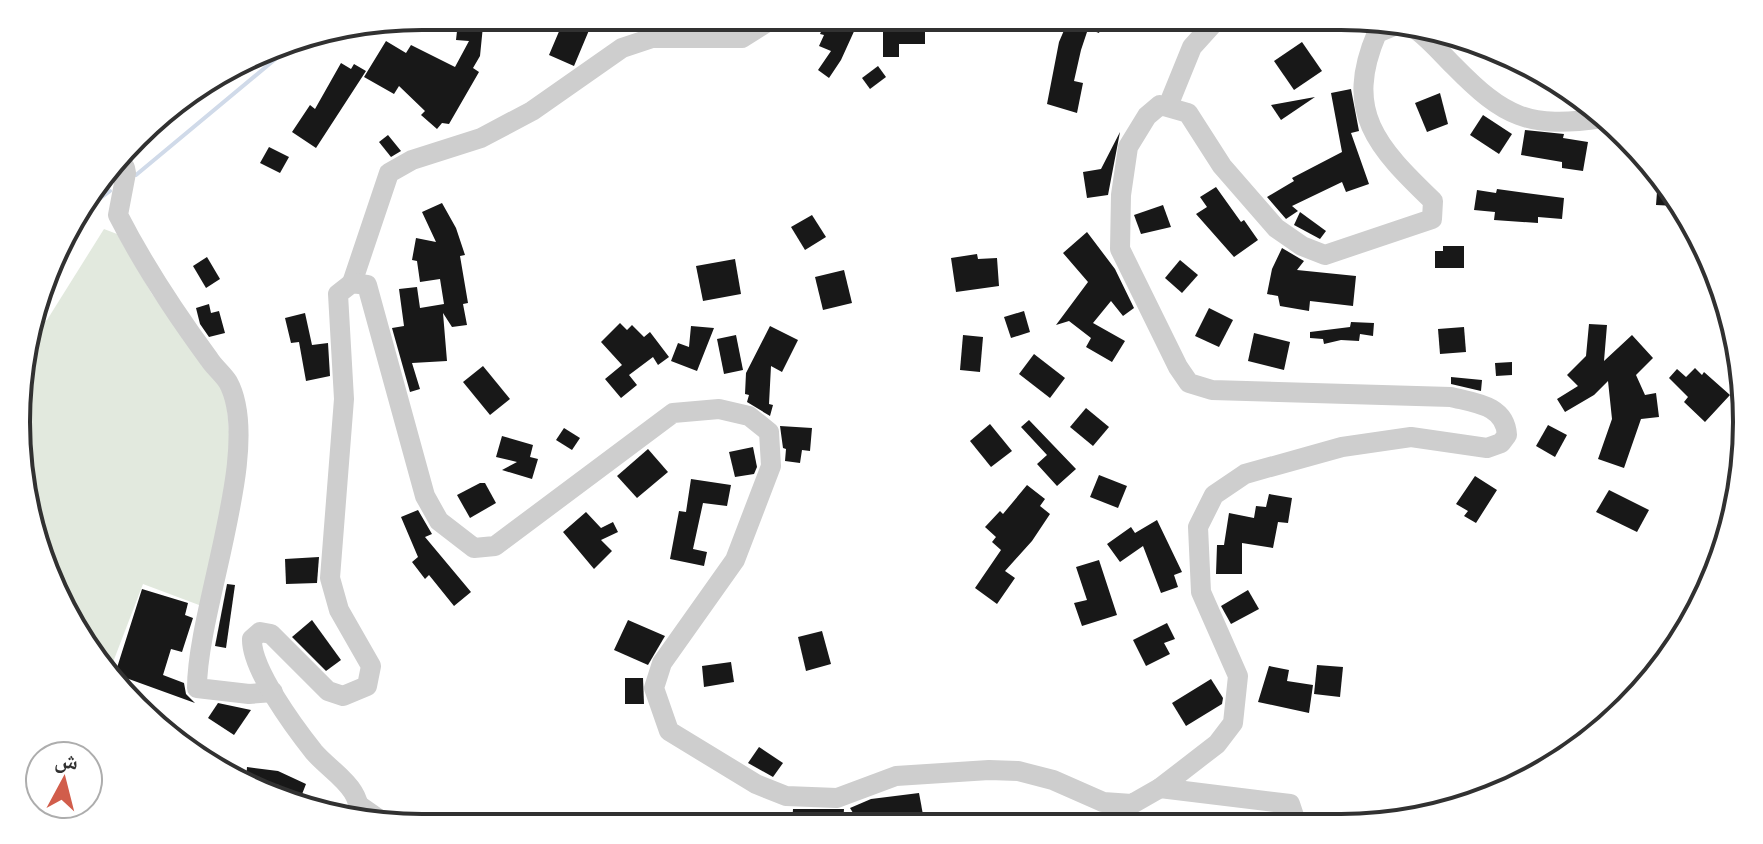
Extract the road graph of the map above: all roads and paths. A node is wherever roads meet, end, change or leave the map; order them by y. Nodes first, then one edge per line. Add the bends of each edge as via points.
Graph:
1 (755, 30) edge
2 (1207, 30) edge
3 (1379, 32) edge
4 (1429, 40) edge
5 (1168, 106) junction
6 (1590, 119) edge
7 (124, 168) edge
8 (352, 283) junction
9 (273, 692) junction
10 (1160, 788) junction
11 (357, 808) edge
12 (1293, 814) edge

1 - 8 street via 742,38 652,38 622,48 532,111 481,138 389,173
2 - 5 street via 1192,47
3 - 5 street via 1362,88 1365,117 1375,137 1433,201 1432,219 1414,226 1325,255 1302,246 1276,228 1222,166 1188,113
4 - 6 street via 1489,101 1511,114 1566,122
5 - 10 street via 1160,105 1147,116 1128,147 1120,249 1189,383 1212,390 1451,397 1499,413 1507,435 1487,448 1411,437 1342,447 1245,474 1214,495 1198,527 1201,592 1238,676 1239,695 1233,723 1217,744
7 - 9 street via 118,215 229,383 234,404 238,470 207,608 197,688
8 - 9 street via 338,294 344,399 330,578 339,610 371,666 367,686 343,696 328,691 303,669 282,641 260,632 252,639 251,650
8 - 10 street via 367,285 425,496 439,521 474,548 495,546 673,413 719,409 749,416 769,432 771,466 735,560 662,663 654,688 669,731 756,784 786,796 837,798 896,776 989,770 1053,780 1103,802 1132,804
9 - 11 street via 315,753 353,791
10 - 12 street via 1290,804

